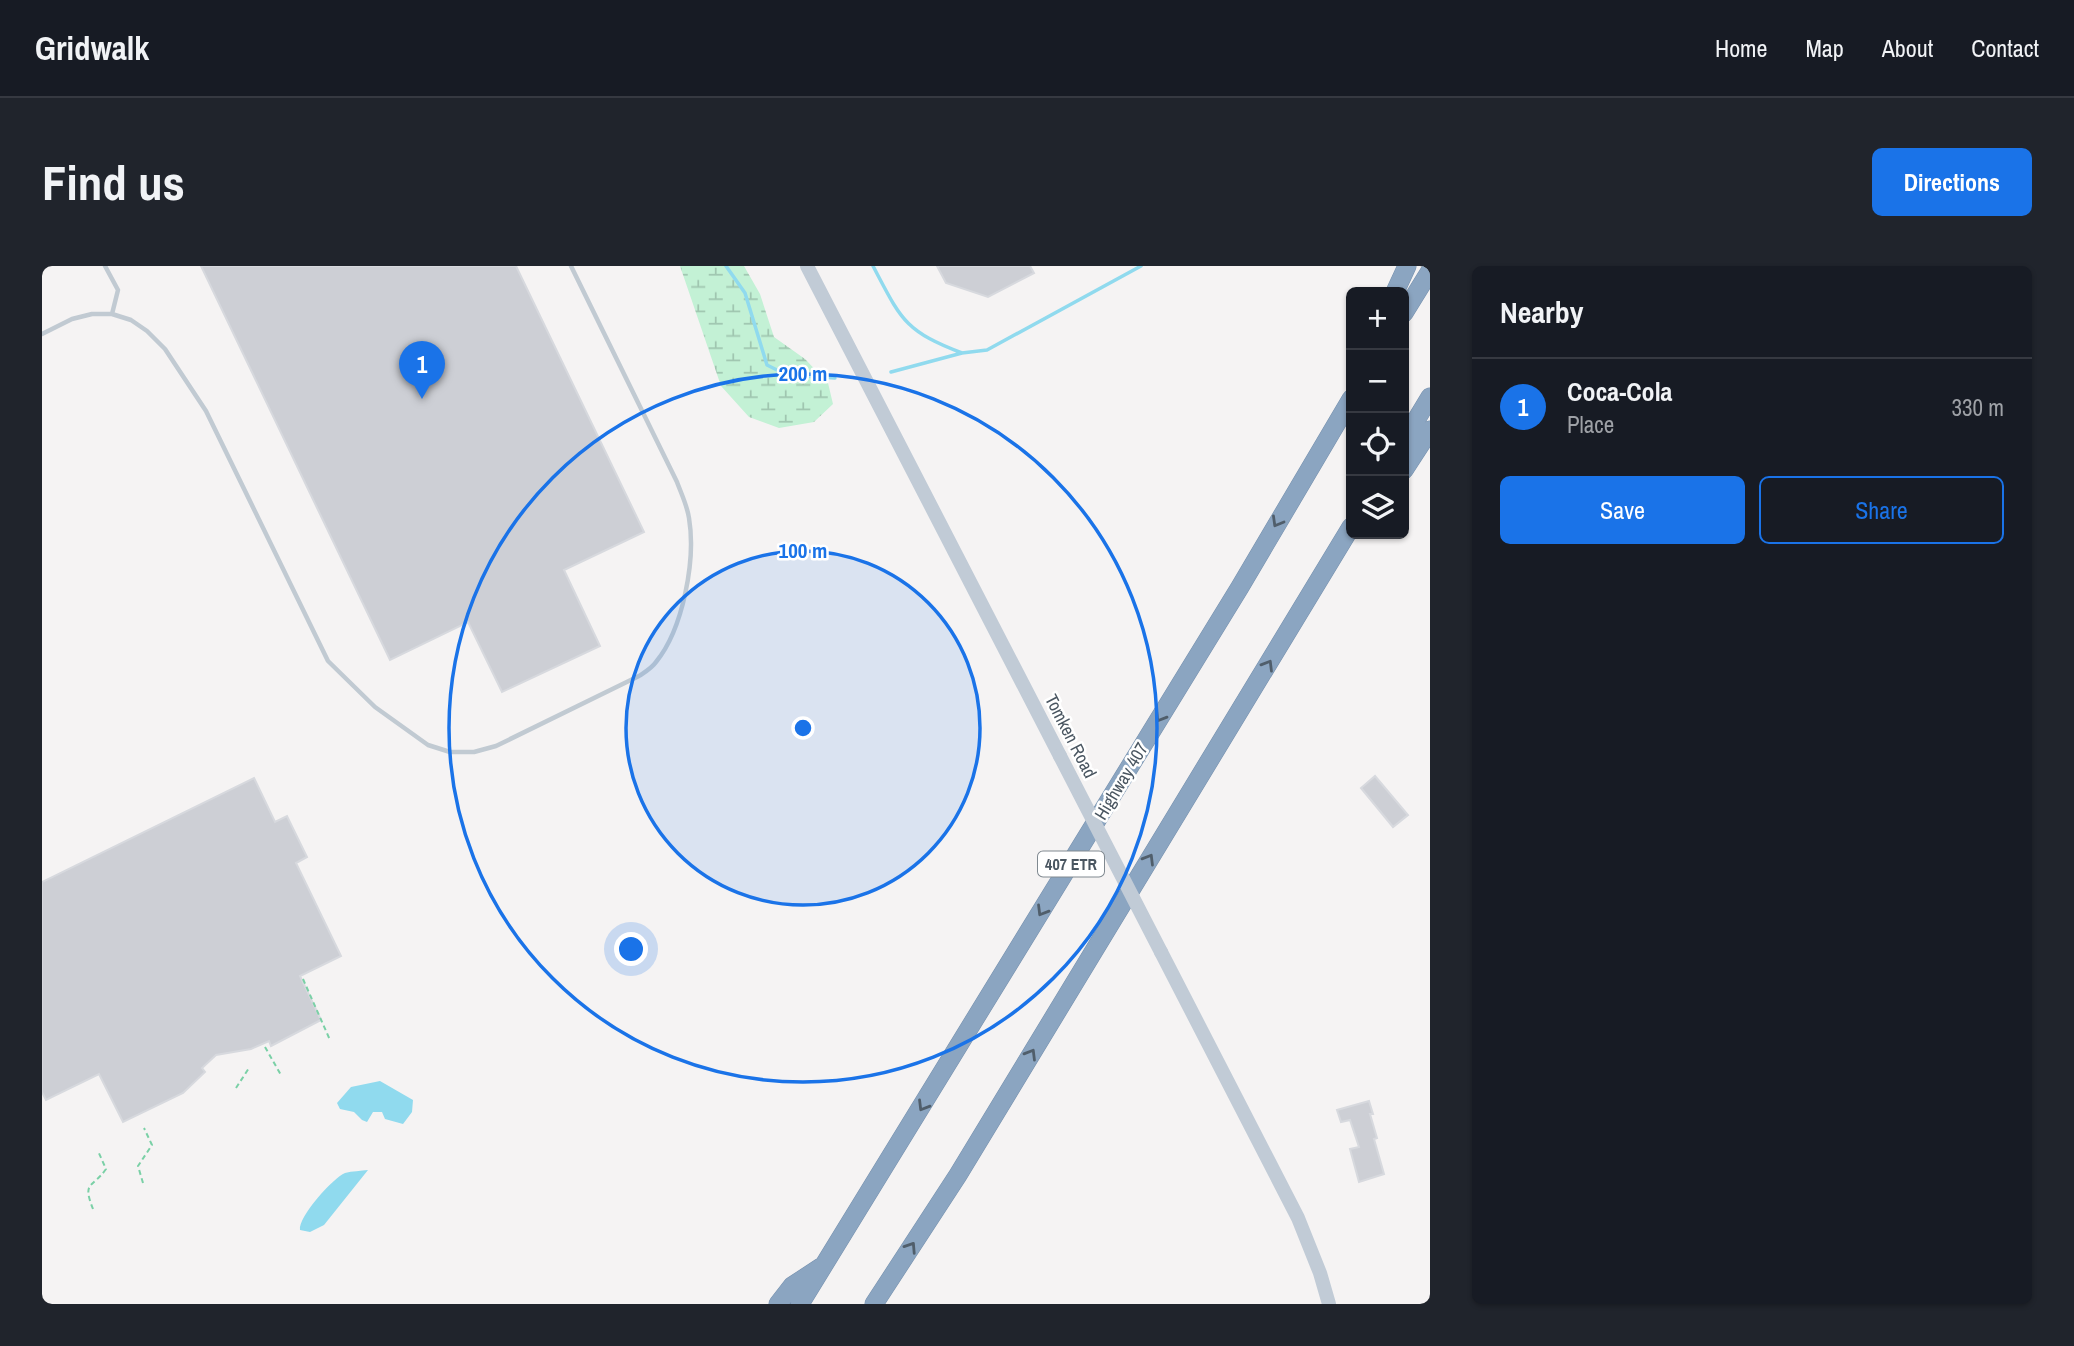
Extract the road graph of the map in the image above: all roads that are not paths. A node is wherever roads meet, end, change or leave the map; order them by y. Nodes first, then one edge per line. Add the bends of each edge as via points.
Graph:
1 (105, 266) edge
2 (571, 266) edge
3 (807, 266) edge
4 (1408, 266) edge
5 (1430, 271) edge
6 (1398, 287) edge
7 (1409, 305) edge
8 (112, 314) junction
9 (42, 334) edge
10 (1346, 391) edge
11 (1430, 397) edge
12 (1346, 406) edge
13 (1430, 430) edge
14 (1409, 432) edge
15 (1409, 462) edge
16 (1311, 463) junction
17 (1346, 537) edge
18 (827, 1263) junction
19 (778, 1304) edge
20 (800, 1304) edge
21 (874, 1304) edge
22 (1329, 1304) edge

1 - 8 lane via 118,290
2 - 8 lane via 687,508 692,552 687,588 664,651 654,665 496,746 474,752 450,752 428,745 375,707 328,661 186,377 147,331
3 - 22 main road, Tomken Road, bridge via 1298,1218
4 - 6 highway
5 - 7 highway
8 - 9 lane via 72,319
10 - 16 highway
11 - 14 highway
12 - 16 highway, Highway 407 / 407 ETR
13 - 15 highway
16 -> 18 highway, Highway 407 / 407 ETR
21 -> 17 highway via 972,1152
18 - 19 highway via 792,1286
18 - 20 highway, Highway 407 / 407 ETR

